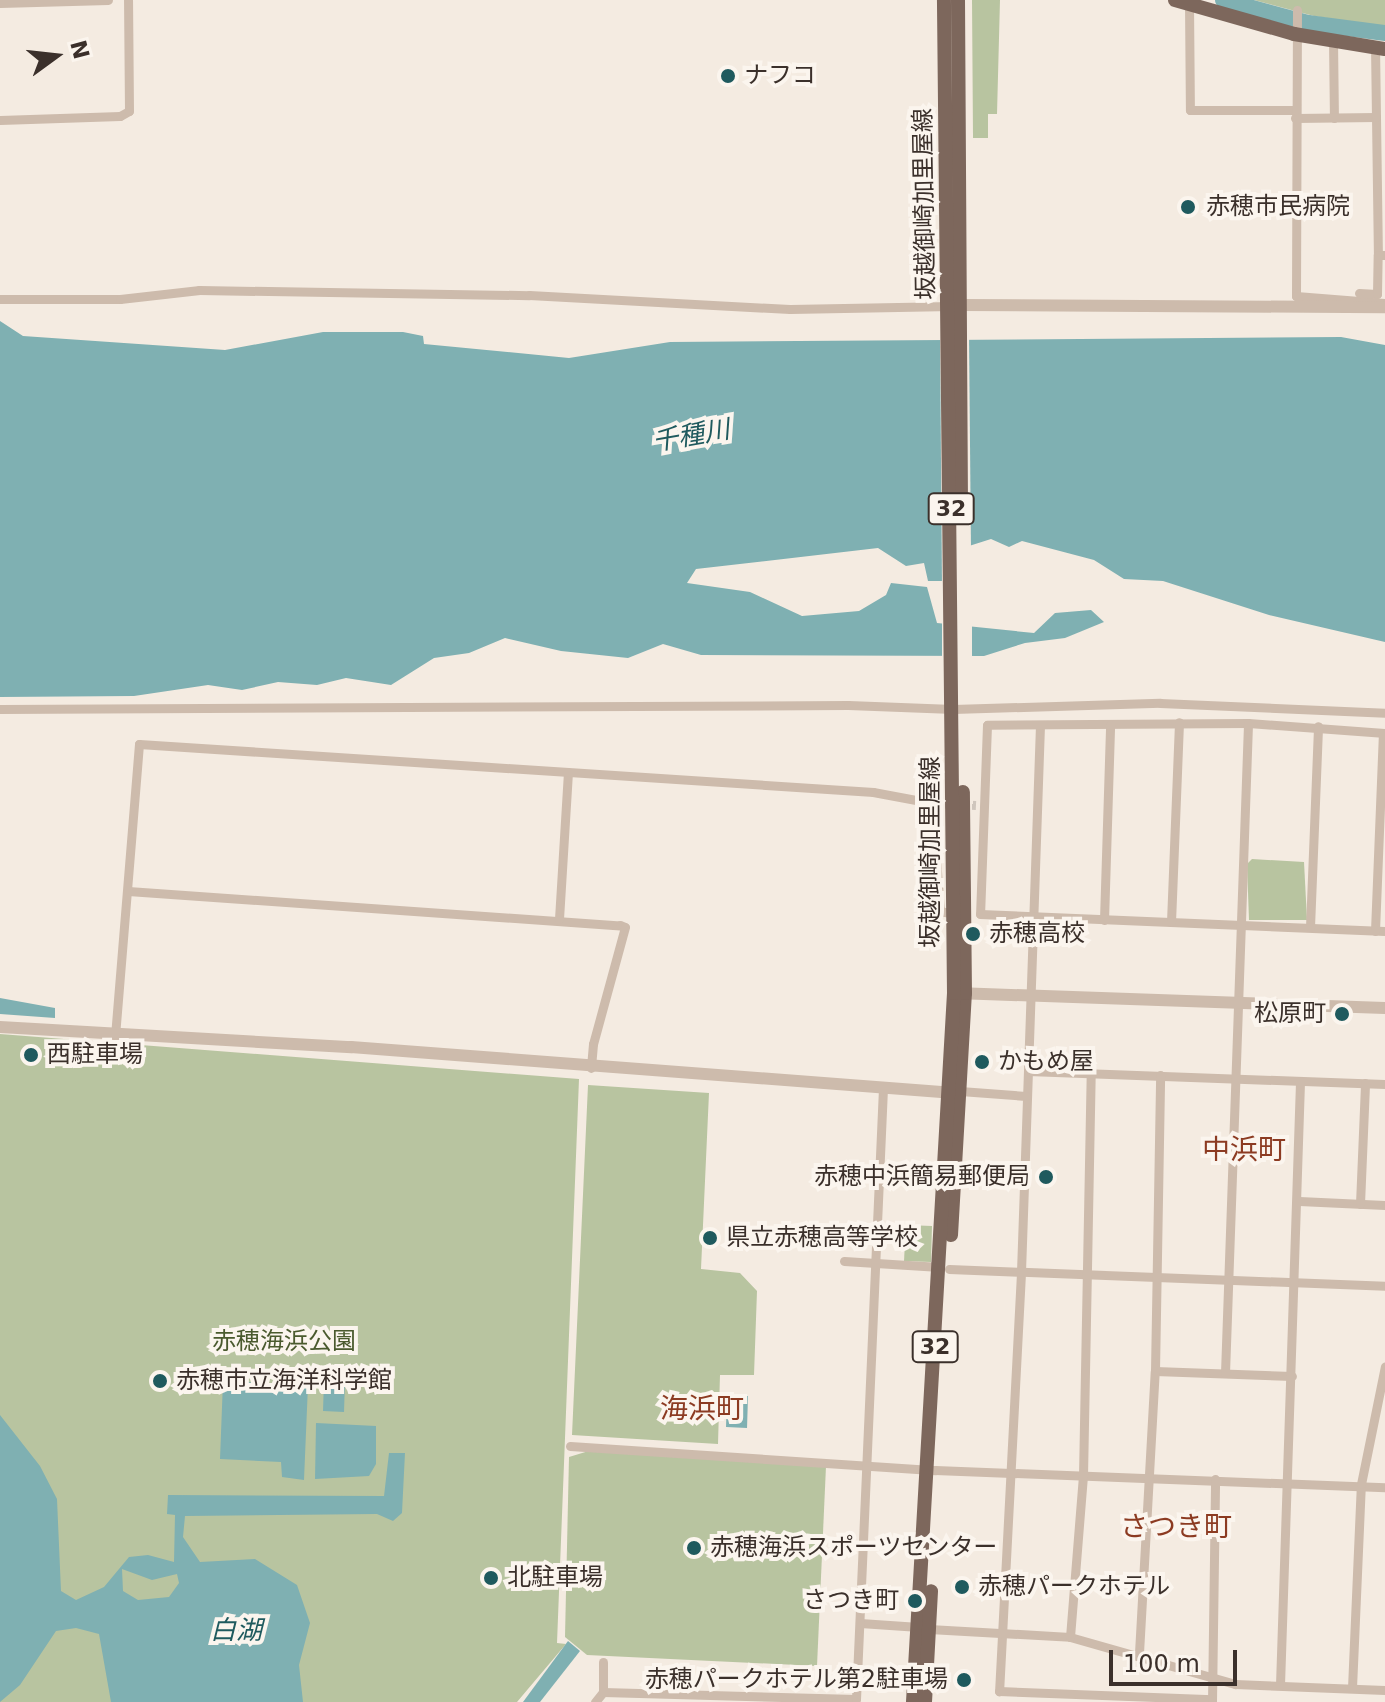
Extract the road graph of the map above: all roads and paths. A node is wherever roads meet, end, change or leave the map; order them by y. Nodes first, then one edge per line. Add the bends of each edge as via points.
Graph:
1 (108, 0) edge
2 (128, 0) edge
3 (944, 0) edge
4 (958, 0) edge
5 (0, 2) edge
6 (1182, 2) edge
7 (1297, 10) dead end
8 (1294, 30) junction
9 (1333, 40) junction
10 (1380, 48) edge
11 (1295, 114) junction
12 (1379, 115) edge
13 (1334, 118) junction
14 (0, 120) edge
15 (1381, 162) edge
16 (1381, 209) edge
17 (1381, 255) edge
18 (1331, 297) junction
19 (0, 299) edge
20 (1385, 305) edge
21 (954, 310) junction
22 (957, 705) junction
23 (0, 709) edge
24 (1385, 713) edge
25 (1179, 722) junction
26 (1248, 723) junction
27 (1040, 725) junction
28 (1110, 725) junction
29 (1318, 726) junction
30 (1384, 733) edge
31 (568, 772) junction
32 (128, 891) junction
33 (966, 914) junction
34 (559, 919) junction
35 (1033, 919) junction
36 (1104, 920) junction
37 (1171, 922) junction
38 (1241, 925) junction
39 (1310, 927) junction
40 (1380, 931) edge
41 (960, 993) junction
42 (1030, 994) junction
43 (1237, 1001) junction
44 (1385, 1008) edge
45 (0, 1027) edge
46 (115, 1036) junction
47 (591, 1069) junction
48 (1028, 1071) junction
49 (1091, 1073) junction
50 (1160, 1075) junction
51 (1234, 1079) junction
52 (1300, 1081) junction
53 (1365, 1083) junction
54 (1385, 1084) edge
55 (883, 1089) junction
56 (954, 1093) junction
57 (1026, 1096) junction
58 (1299, 1201) junction
59 (1360, 1204) junction
60 (1385, 1205) edge
61 (844, 1261) dead end
62 (875, 1263) junction
63 (945, 1268) junction
64 (1021, 1273) junction
65 (1090, 1276) junction
66 (1158, 1277) junction
67 (1227, 1280) junction
68 (1297, 1282) junction
69 (1385, 1286) edge
70 (1385, 1366) edge
71 (1155, 1371) junction
72 (1225, 1373) junction
73 (1292, 1376) junction
74 (570, 1446) dead end
75 (867, 1464) junction
76 (932, 1469) junction
77 (1011, 1473) junction
78 (1083, 1476) junction
79 (1151, 1478) junction
80 (1215, 1479) junction
81 (1289, 1482) junction
82 (1361, 1484) junction
83 (1385, 1487) edge
84 (860, 1623) junction
85 (924, 1628) junction
86 (1001, 1632) junction
87 (1070, 1637) junction
88 (1139, 1653) junction
89 (603, 1662) dead end
90 (1213, 1678) junction
91 (1280, 1685) junction
92 (1352, 1688) junction
93 (1385, 1690) edge
94 (603, 1692) junction
95 (1052, 1698) edge
96 (791, 1701) edge
97 (1212, 1701) edge
98 (595, 1702) edge
99 (913, 1702) edge
100 (925, 1702) edge

1 - 5 street
2 - 14 street via 129,111 120,116
3 - 21 main road, 坂越御崎加里屋線 / 32
4 - 21 main road, 坂越御崎加里屋線 / 32
6 - 8 main road
6 - 11 street via 1190,110
7 - 8 street
8 - 9 main road
8 - 11 street
9 - 10 main road
9 - 13 street
10 - 12 street
11 - 13 street
11 - 18 street via 1296,296
12 - 13 street
12 - 15 street
15 - 16 street
16 - 17 street
17 - 18 street via 1377,294
18 - 20 street
19 - 21 street via 120,299 199,290
20 - 21 street
21 - 22 main road, 坂越御崎加里屋線 / 32
22 - 23 street
22 - 24 street via 1215,703
22 - 33 main road, 坂越御崎加里屋線 / 32
25 - 26 street
25 - 28 street
25 - 37 street
26 - 29 street
26 - 38 street
27 - 28 street
27 - 33 street via 987,725
27 - 35 street
28 - 36 street
29 - 30 street
29 - 39 street
30 - 40 street
31 - 32 street via 139,744
31 - 33 street via 873,792 932,803 940,911
31 - 34 street
32 - 34 street
32 - 46 street
33 - 35 street
33 - 41 main road, 坂越御崎加里屋線 / 32
34 - 47 street via 625,927
35 - 36 street
35 - 42 street
36 - 37 street
37 - 38 street
38 - 39 street
38 - 43 street
39 - 40 street
41 - 42 street
41 - 56 main road, 坂越御崎加里屋線 / 32
42 - 43 street
42 - 48 street
43 - 44 street
43 - 51 street
45 - 46 street
46 - 47 street via 351,1047
47 - 55 street
48 - 49 street
48 - 57 street
49 - 50 street
49 - 65 street
50 - 51 street
50 - 66 street
51 - 52 street
51 - 67 street
52 - 53 street
52 - 58 street
53 - 54 street
53 - 59 street
55 - 56 street
55 - 62 street
56 - 57 street
56 - 63 main road, 坂越御崎加里屋線 / 32
57 - 64 street
58 - 59 street
58 - 68 street
59 - 60 street
61 - 62 street
62 - 63 street
62 - 75 street
63 - 64 street
63 - 76 main road, 坂越御崎加里屋線 / 32
64 - 65 street
64 - 77 street
65 - 66 street
65 - 78 street
66 - 67 street
66 - 71 street
67 - 68 street
67 - 72 street
68 - 69 street
68 - 73 street
70 - 82 street
71 - 72 street
71 - 79 street
72 - 73 street
73 - 81 street
74 - 75 street
75 - 76 street
75 - 84 street
76 - 77 street
76 - 85 main road, 坂越御崎加里屋線 / 32
77 - 78 street
77 - 86 street
78 - 79 street
78 - 87 street
79 - 80 street
79 - 88 street
80 - 81 street
80 - 90 street
81 - 82 street
81 - 91 street
82 - 83 street
82 - 92 street
84 - 85 street
84 - 96 street via 856,1699
85 - 86 street
85 - 99 main road, 坂越御崎加里屋線 / 32
85 - 100 main road, 坂越御崎加里屋線 / 32
86 - 87 street
86 - 95 street via 999,1691
87 - 88 street
88 - 90 street
89 - 94 street
90 - 91 street
90 - 97 street
91 - 92 street
92 - 93 street
94 - 96 street
94 - 98 street
95 - 97 street

